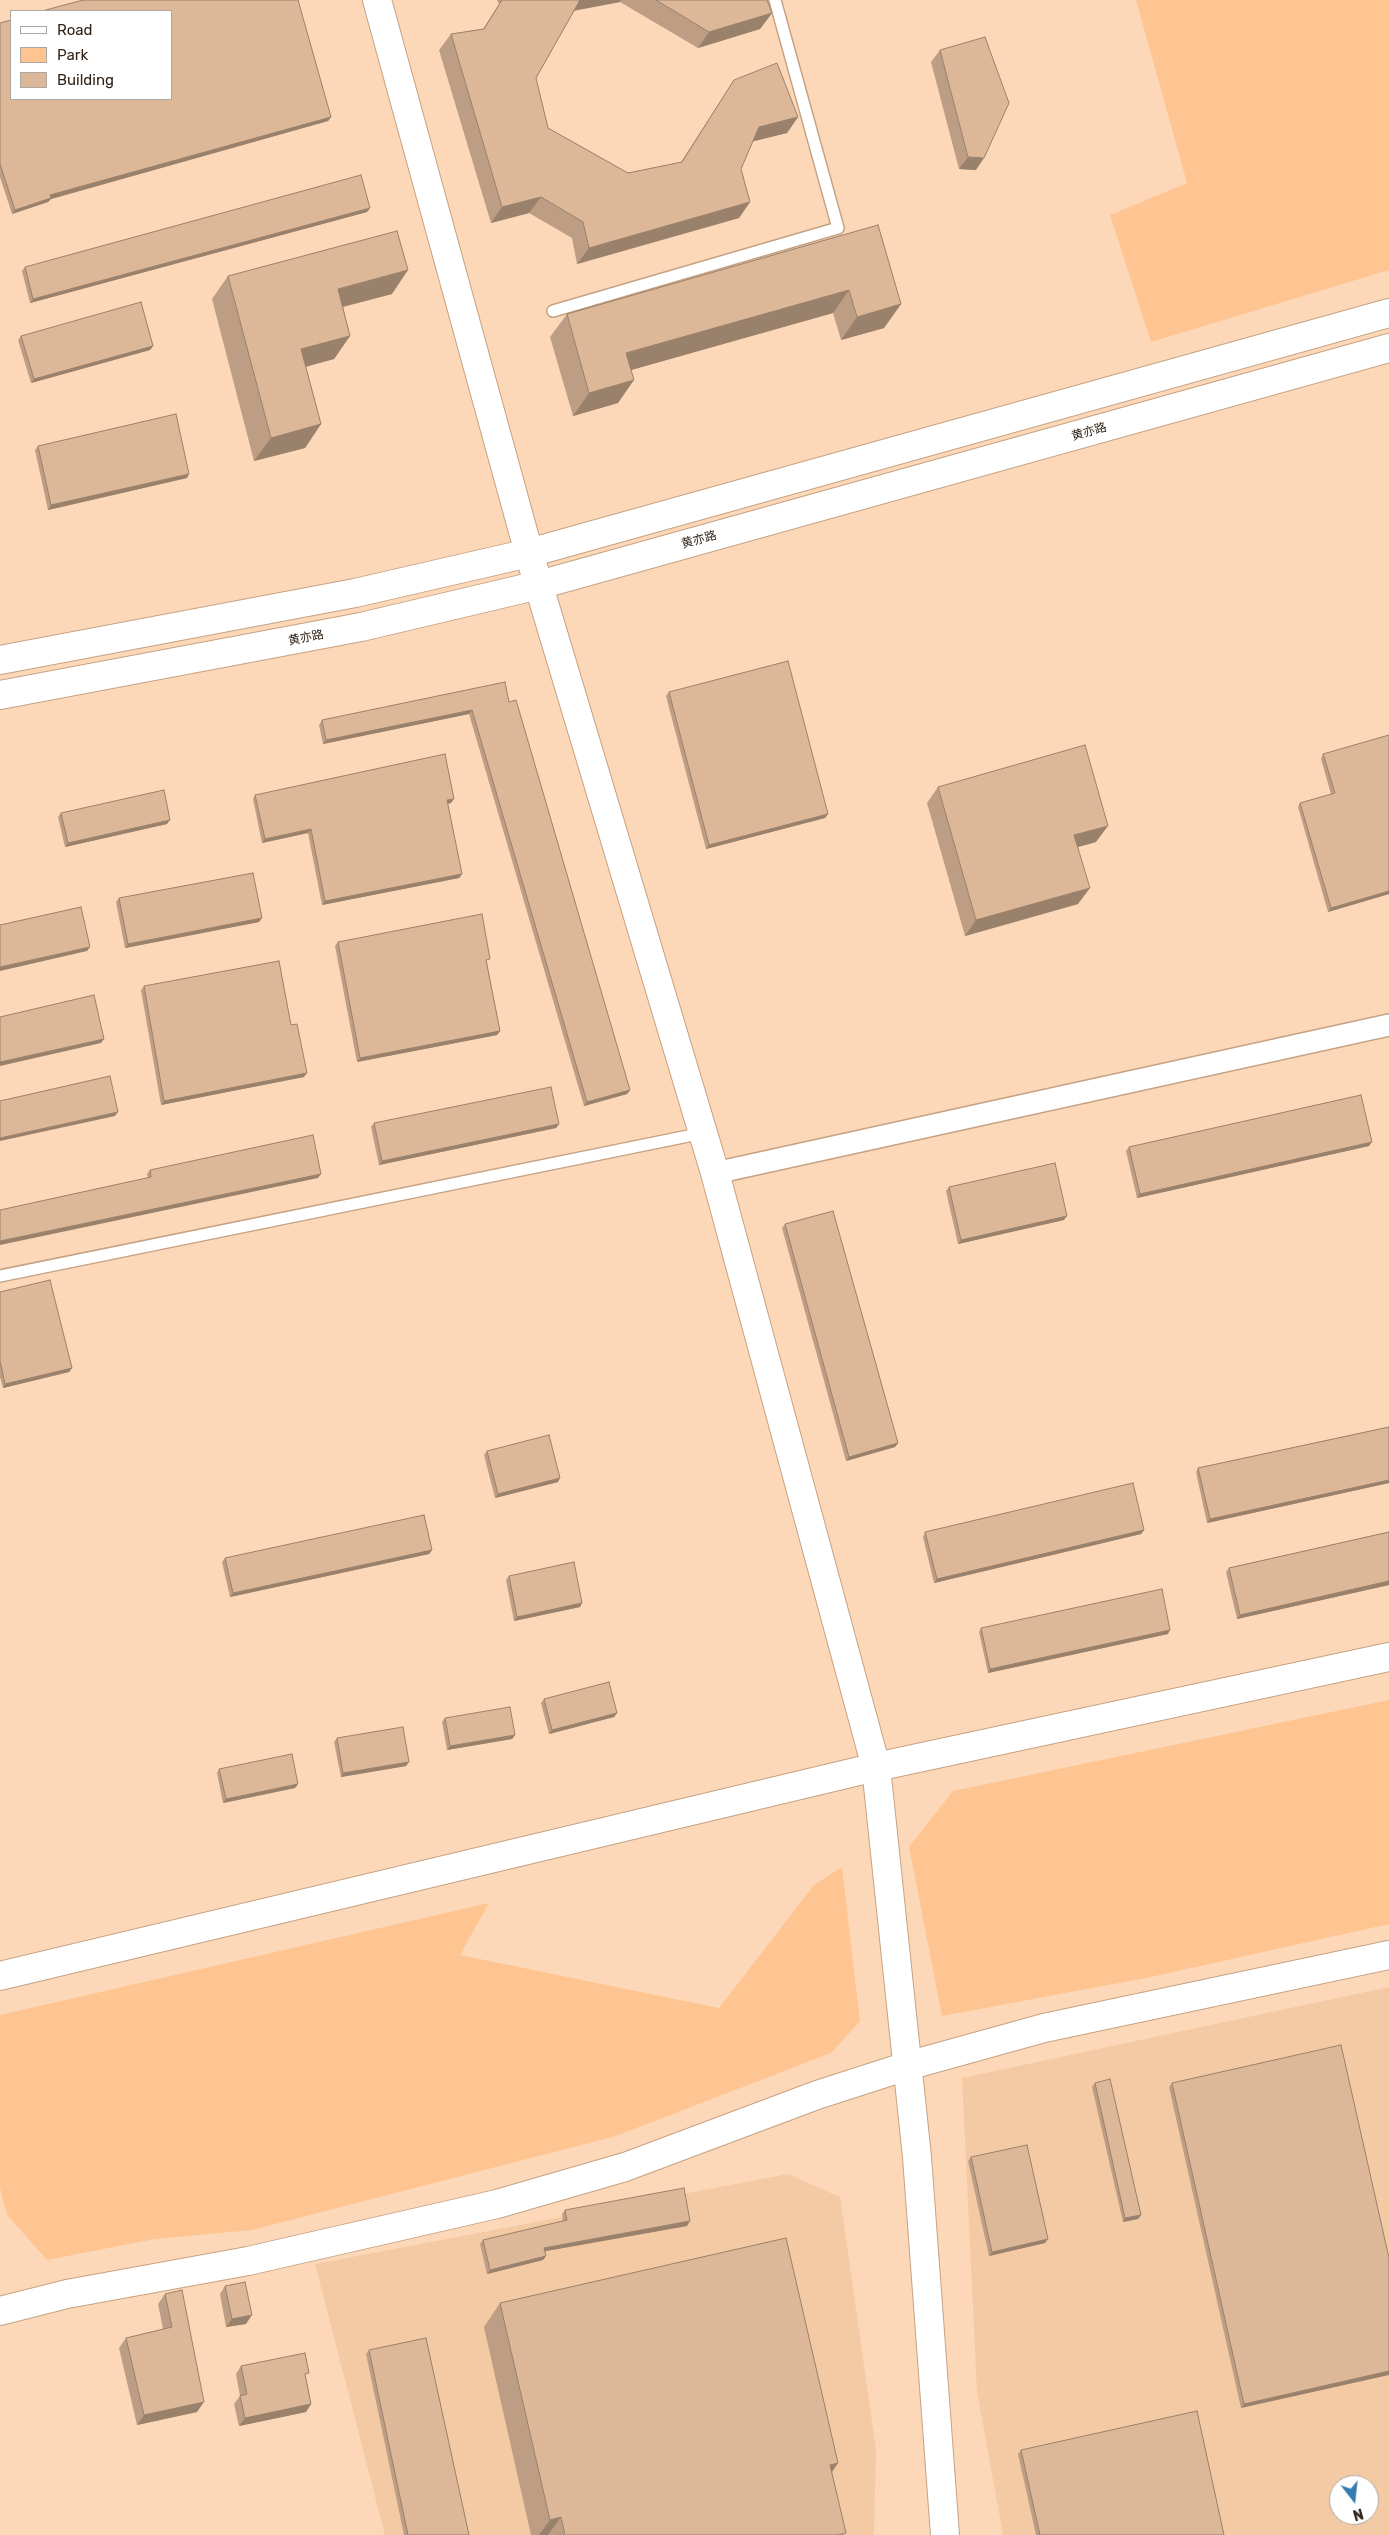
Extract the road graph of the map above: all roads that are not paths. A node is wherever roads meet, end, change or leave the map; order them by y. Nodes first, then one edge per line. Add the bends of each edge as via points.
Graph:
1 (377, 0) edge
2 (775, 0) edge
3 (553, 311) dead end
4 (1389, 313) edge
5 (1389, 348) edge
6 (529, 553) junction
7 (539, 585) junction
8 (0, 660) edge
9 (0, 695) edge
10 (1389, 1025) edge
11 (703, 1133) junction
12 (715, 1173) junction
13 (0, 1276) edge
14 (1389, 1657) edge
15 (876, 1767) junction
16 (1389, 1955) edge
17 (0, 1976) edge
18 (907, 2066) junction
19 (0, 2311) edge
20 (944, 2532) edge

1 - 6 street
2 - 3 lane via 838,228
4 - 6 street
5 - 7 street, 黄亦路
6 - 7 street
6 - 8 street via 355,593
7 - 9 street, 黄亦路 via 361,628
7 - 11 street
10 - 12 street
11 - 12 street
11 - 13 lane
12 - 15 street
14 - 15 street
15 - 17 street
15 - 18 street
16 - 18 street via 1044,2028
18 - 19 street via 817,2095 626,2168 497,2204 248,2261 67,2294
18 - 20 street via 917,2157

